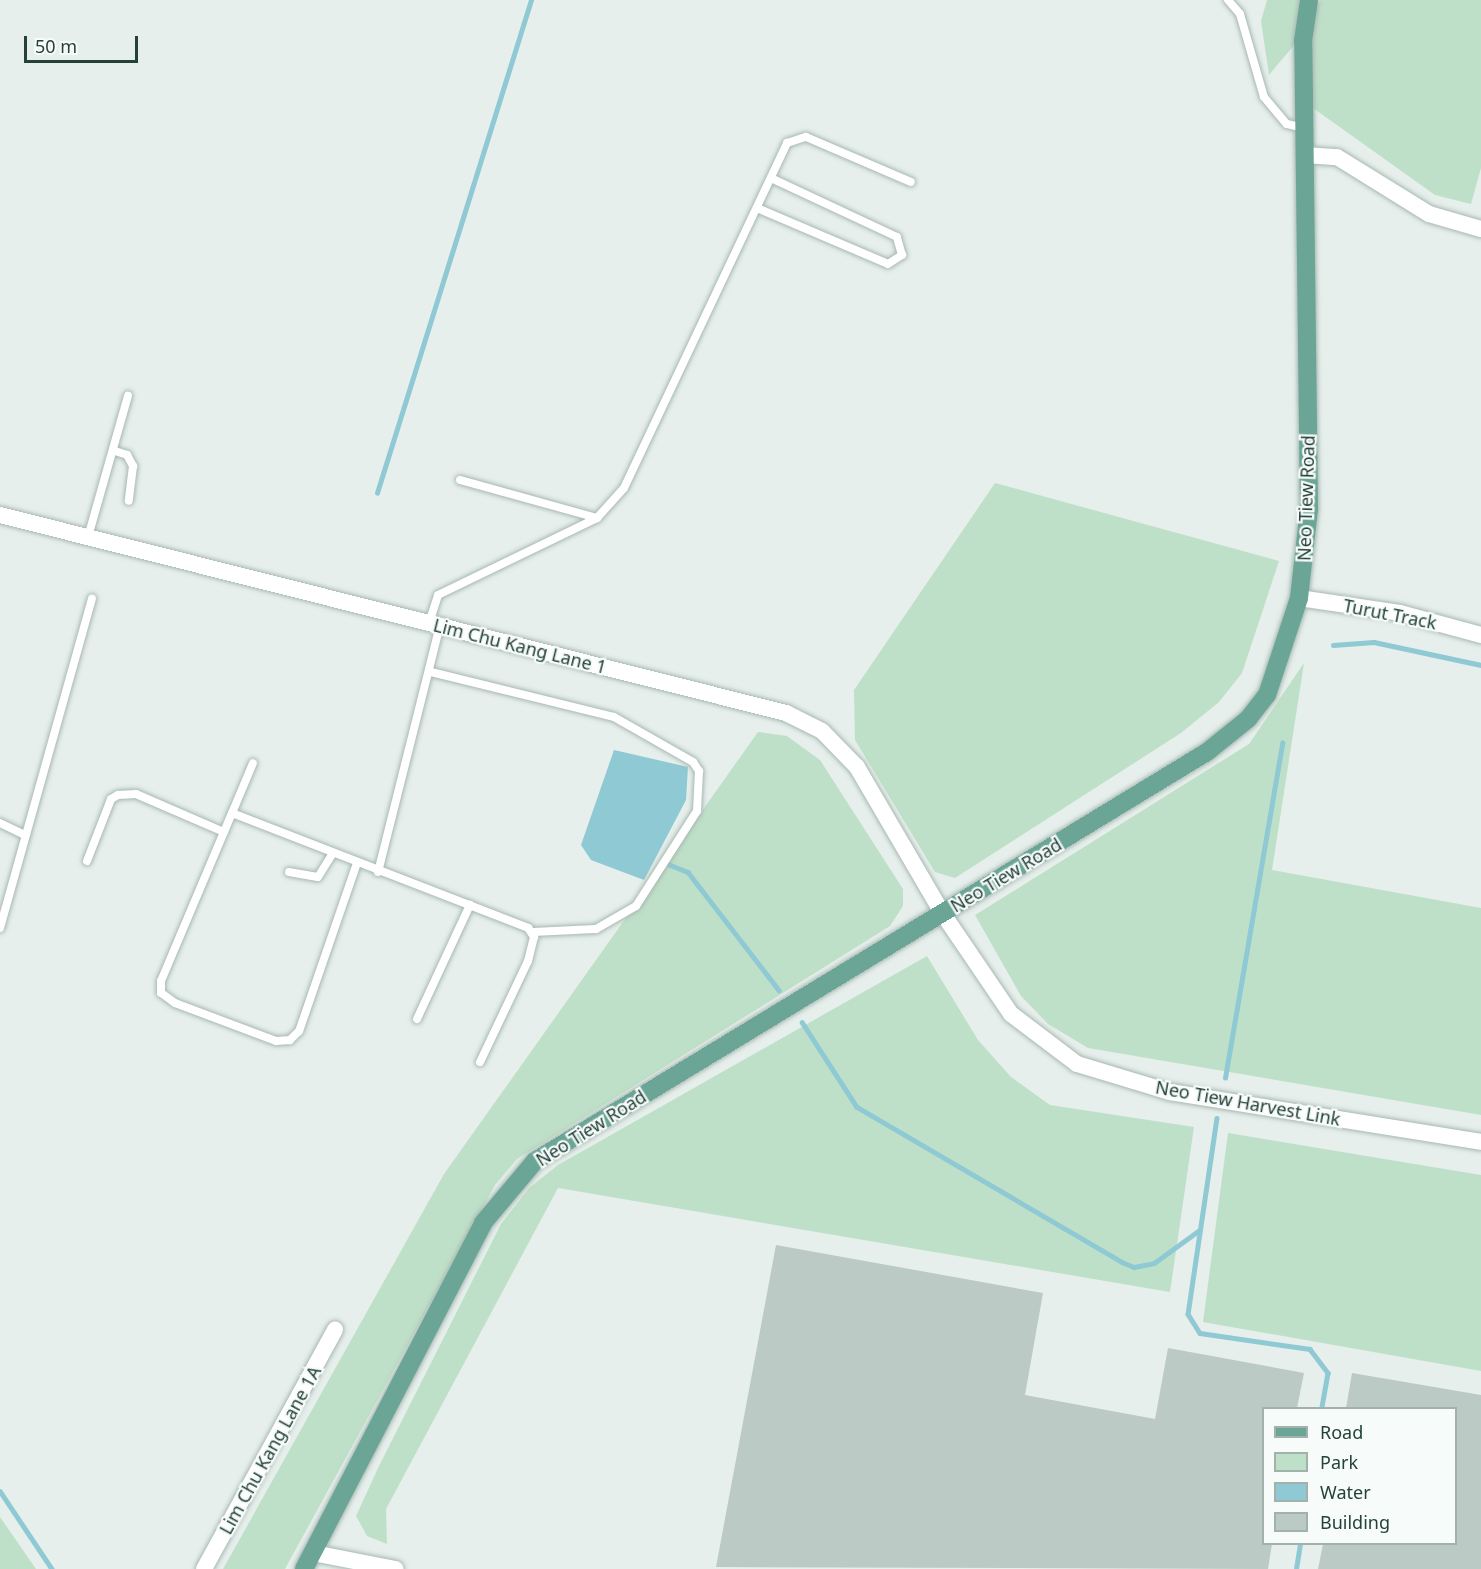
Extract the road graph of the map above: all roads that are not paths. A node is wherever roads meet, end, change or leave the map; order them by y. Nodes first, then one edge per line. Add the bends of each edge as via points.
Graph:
1 (1228, 0) edge
2 (1309, 0) edge
3 (1305, 128) junction
4 (1305, 155) junction
5 (771, 178) junction
6 (911, 182) dead end
7 (757, 208) junction
8 (1481, 229) edge
9 (128, 396) dead end
10 (115, 451) junction
11 (460, 480) dead end
12 (129, 501) dead end
13 (0, 515) edge
14 (597, 518) junction
15 (88, 537) junction
16 (1299, 598) junction
17 (92, 599) dead end
18 (435, 624) junction
19 (1481, 635) edge
20 (431, 672) junction
21 (253, 763) dead end
22 (232, 813) junction
23 (0, 822) edge
24 (224, 832) junction
25 (23, 834) junction
26 (333, 853) junction
27 (87, 861) dead end
28 (357, 863) junction
29 (288, 872) dead end
30 (378, 872) junction
31 (470, 905) junction
32 (943, 914) junction
33 (0, 928) edge
34 (532, 932) junction
35 (417, 1019) dead end
36 (480, 1062) dead end
37 (1481, 1142) edge
38 (335, 1330) dead end
39 (309, 1561) edge
40 (204, 1569) edge
41 (395, 1569) edge

1 - 3 lane via 1240,14 1264,97 1287,124
2 - 3 main road, Neo Tiew Road via 1303,41
3 - 4 main road, Neo Tiew Road
4 - 8 street via 1337,157 1429,214
4 - 16 main road, Neo Tiew Road via 1309,509
5 - 6 lane via 787,143 806,136
5 - 7 lane
5 - 7 lane via 897,237 902,255 888,264
7 - 14 lane via 624,488
9 - 10 lane
10 - 12 lane via 127,455 134,466
10 - 15 lane
11 - 14 lane
13 - 15 street, Lim Chu Kang Lane 1
14 - 18 lane via 438,594
15 - 18 street, Lim Chu Kang Lane 1
16 - 19 street, Turut Track via 1400,613
16 - 32 main road, Neo Tiew Road via 1267,695 1248,719 1207,752
17 - 25 lane
18 - 20 lane
18 - 32 street, Lim Chu Kang Lane 1 via 786,713 822,731 857,767
20 - 30 lane
20 - 34 lane via 614,717 693,762 699,771 697,811 636,906 596,929
21 - 22 lane
22 - 24 lane
22 - 26 lane
23 - 25 lane
24 - 27 lane via 136,794 118,795 111,799
24 - 28 lane via 161,981 161,993 175,1003 276,1041 285,1042 299,1031
25 - 33 lane
26 - 28 lane
26 - 29 lane via 318,877
28 - 30 lane
30 - 31 lane
31 - 34 lane
31 - 35 lane
32 - 37 street, Neo Tiew Harvest Link via 1011,1014 1077,1064 1170,1092
32 - 39 main road, Neo Tiew Road via 535,1161 508,1187 483,1223
34 - 36 lane via 528,961
38 - 40 street, Lim Chu Kang Lane 1A
39 - 41 street

